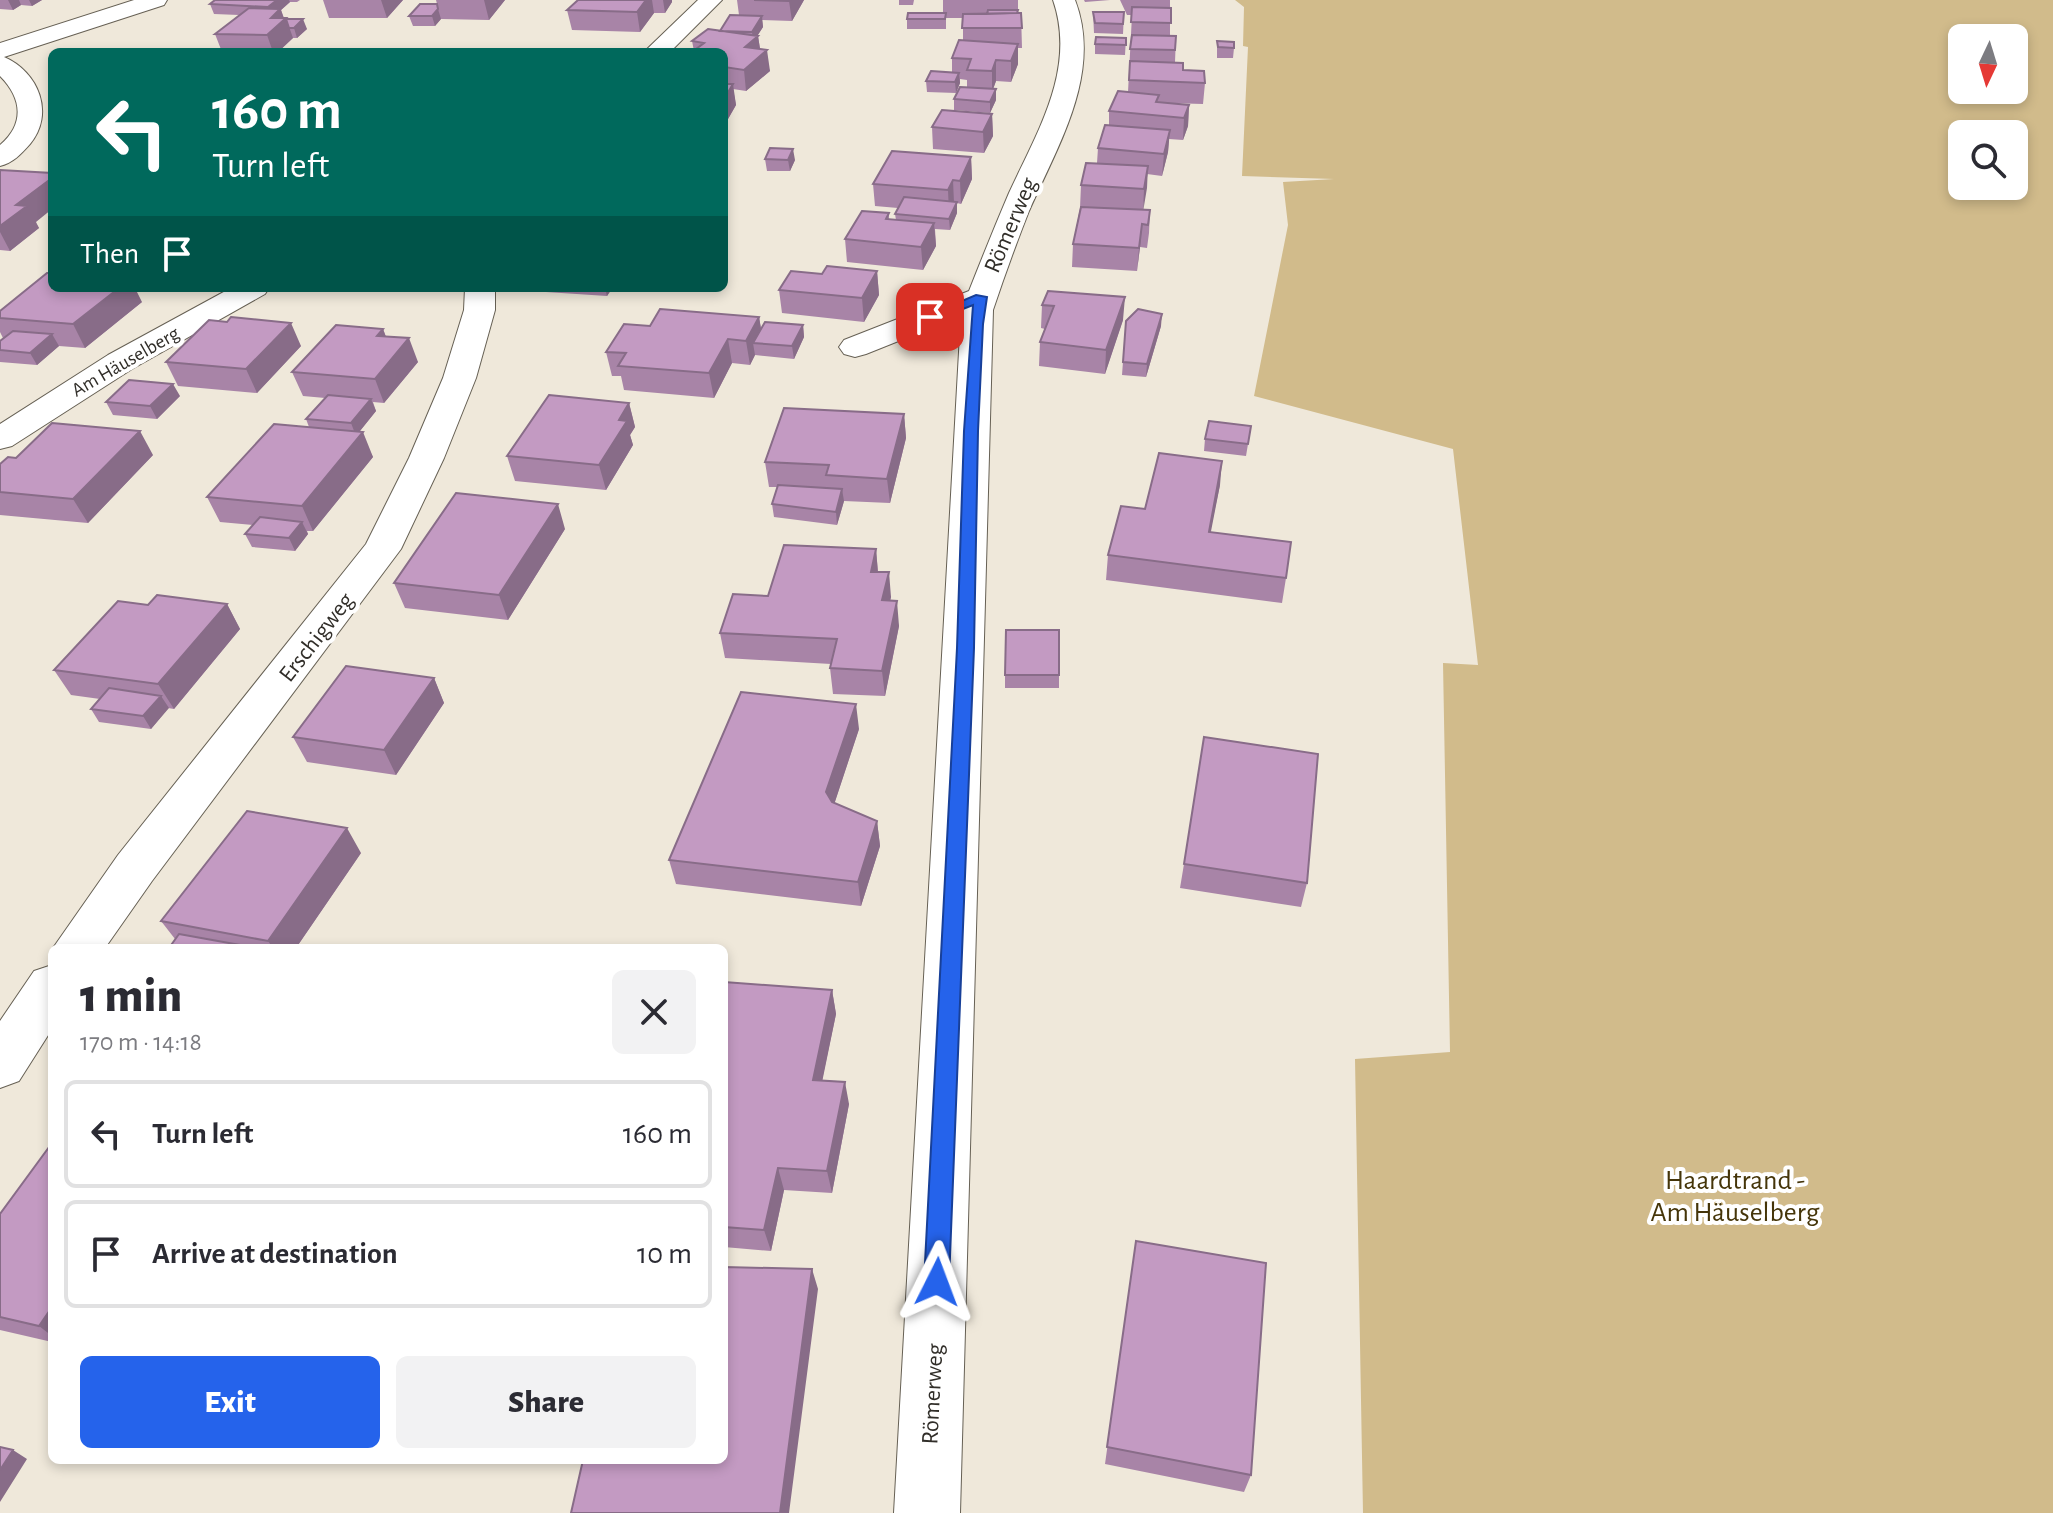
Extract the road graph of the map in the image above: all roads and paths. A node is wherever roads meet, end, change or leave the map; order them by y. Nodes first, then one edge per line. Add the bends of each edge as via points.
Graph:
1 (156, 0) edge
2 (711, 0) edge
3 (1064, 0) edge
4 (660, 48) edge
5 (0, 51) edge
6 (0, 63) edge
7 (0, 158) edge
8 (247, 292) edge
9 (480, 292) edge
10 (981, 297) junction
11 (855, 347) dead end
12 (0, 439) edge
13 (81, 944) edge
14 (48, 992) edge
15 (0, 1065) edge
16 (927, 1513) edge

1 - 5 street
2 - 4 street
3 - 10 street, Römerweg via 1074,44 1067,94
6 - 7 street via 32,98 35,114 25,134
8 - 12 street, Am Häuselberg via 120,362
9 - 13 street, Erschigweg via 479,318 438,431 382,549
10 - 11 street
10 - 16 street, Römerweg
14 - 15 street

